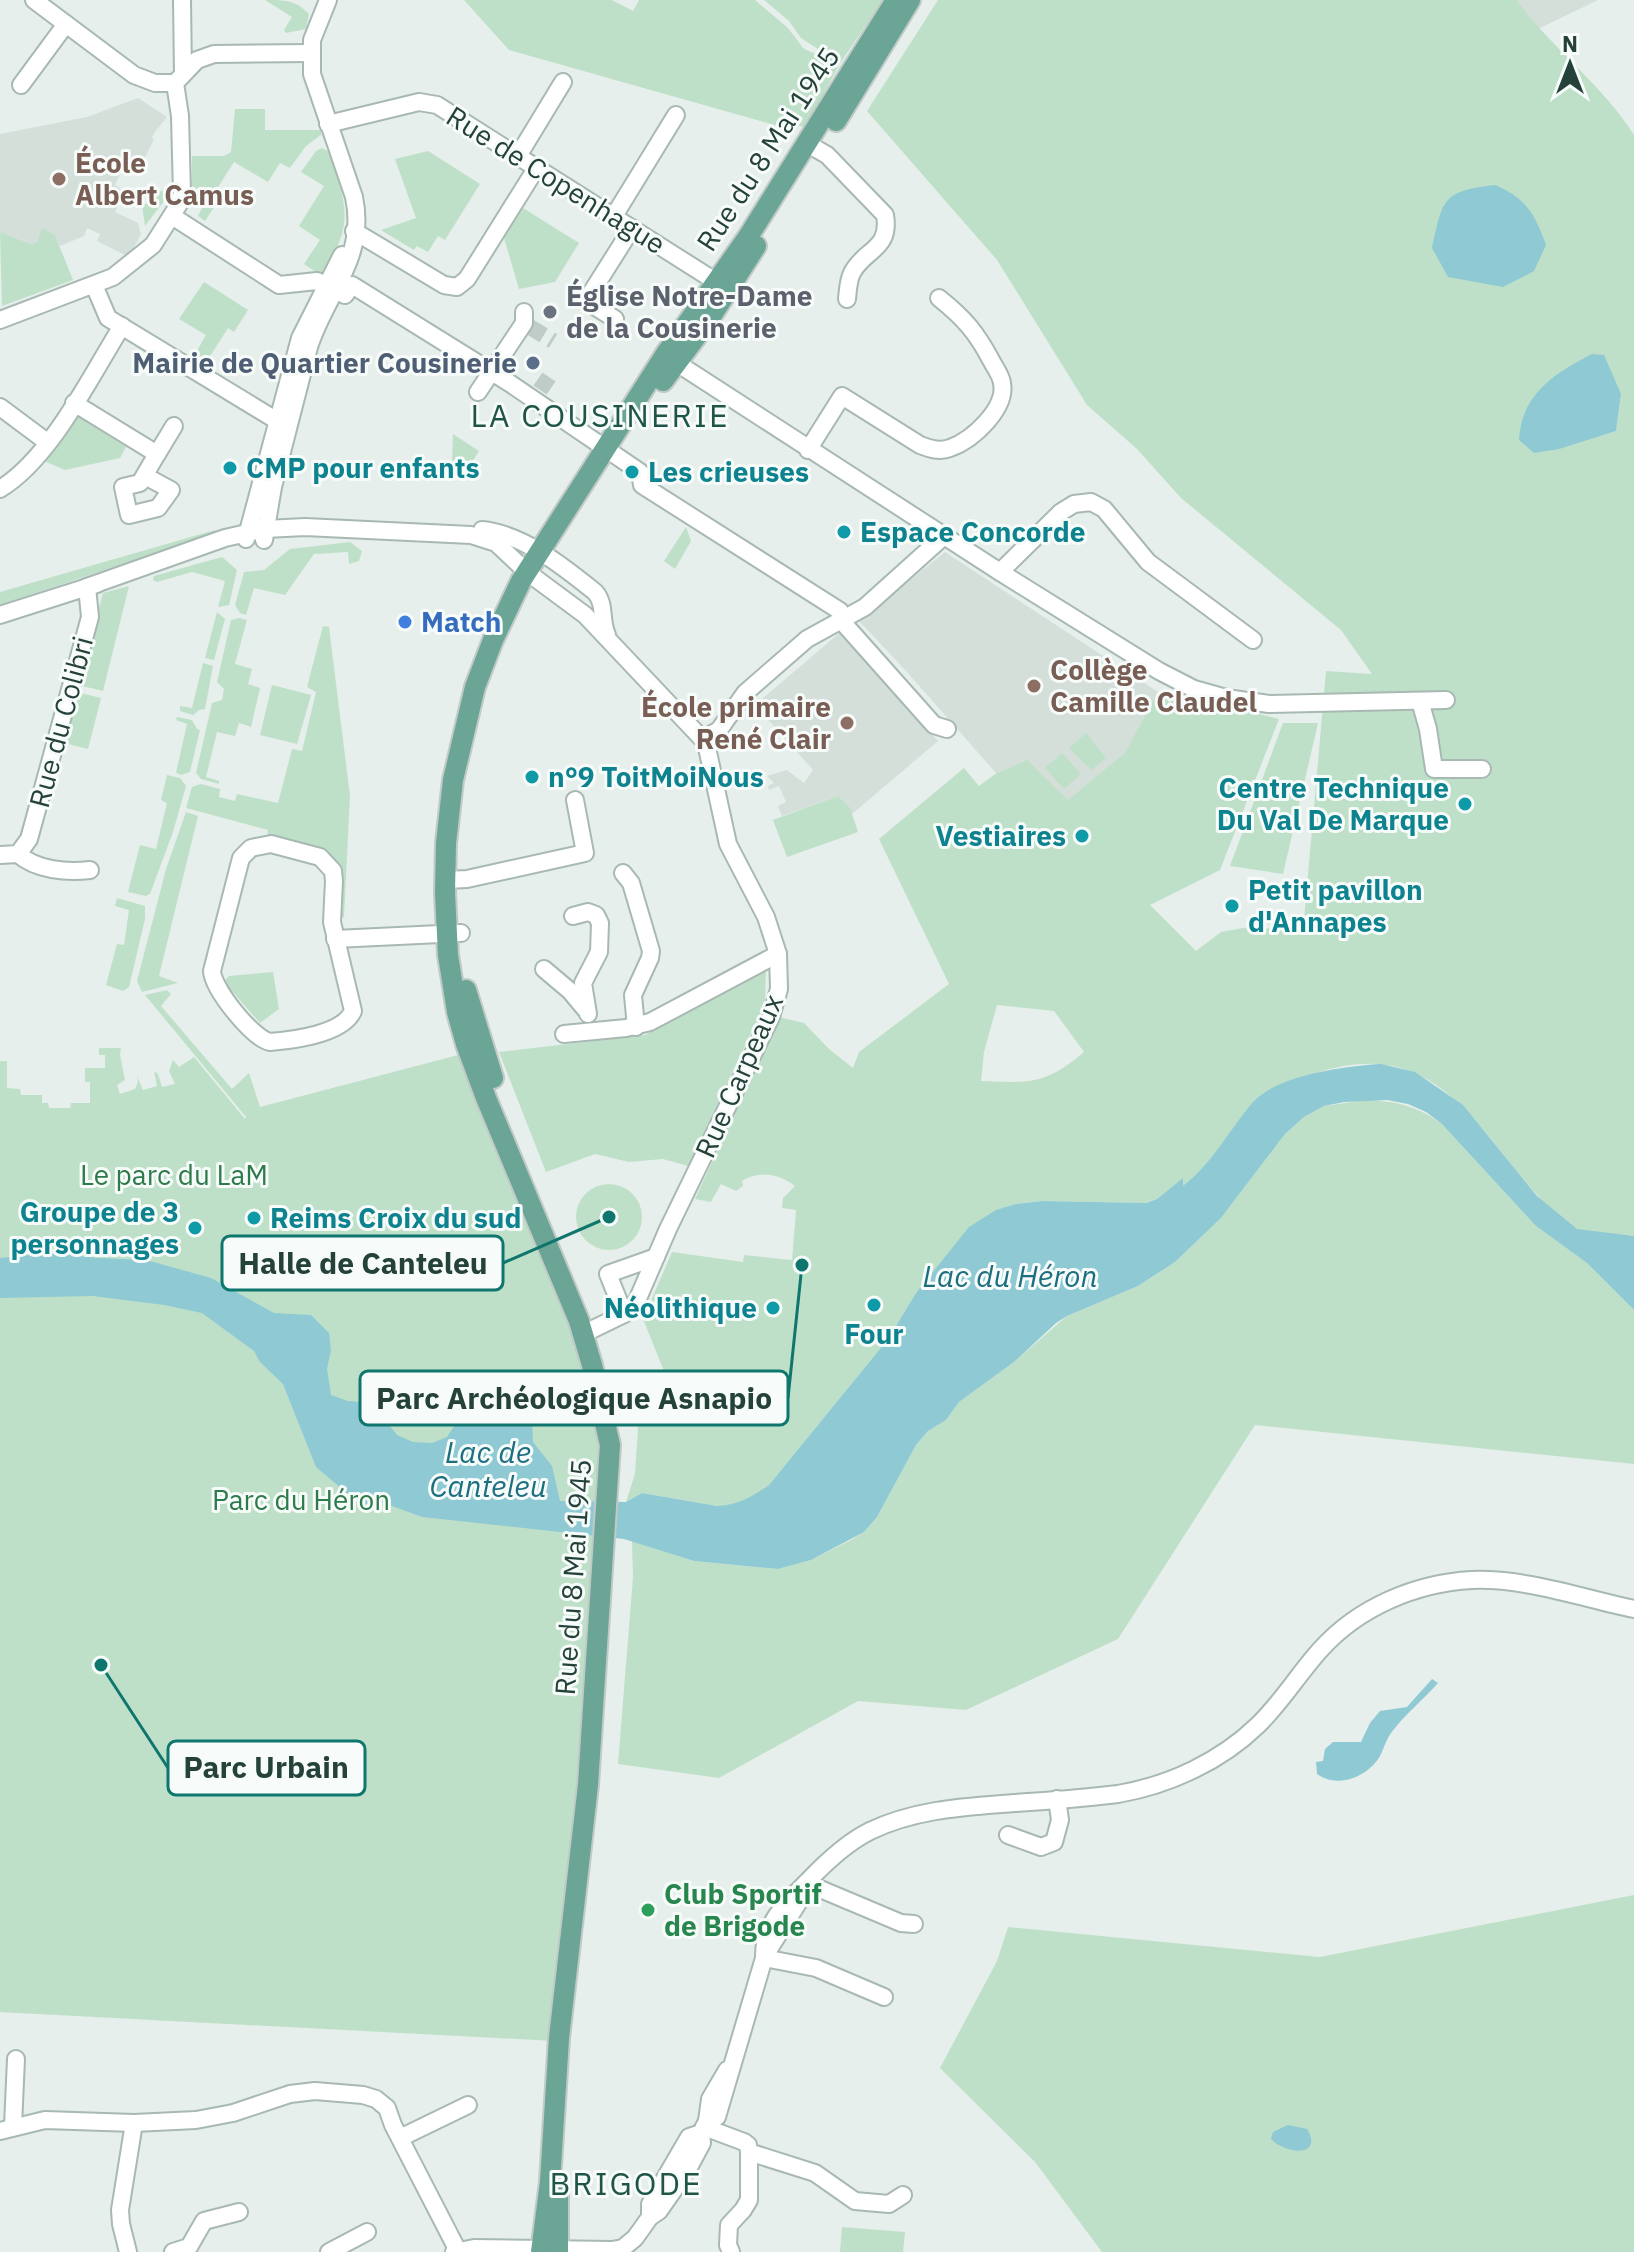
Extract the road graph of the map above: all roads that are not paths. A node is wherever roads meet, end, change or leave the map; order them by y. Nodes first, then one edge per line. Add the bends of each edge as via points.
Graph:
1 (182, 0) edge
2 (328, 0) edge
3 (896, 0) edge
4 (910, 0) edge
5 (37, 1) edge
6 (66, 24) junction
7 (311, 53) junction
8 (179, 78) junction
9 (563, 82) dead end
10 (21, 85) dead end
11 (676, 115) dead end
12 (328, 124) junction
13 (812, 146) junction
14 (518, 156) junction
15 (537, 167) junction
16 (172, 216) junction
17 (614, 216) junction
18 (632, 228) junction
19 (355, 231) junction
20 (94, 285) junction
21 (722, 285) junction
22 (331, 288) junction
23 (939, 298) dead end
24 (847, 299) dead end
25 (615, 319) dead end
26 (0, 320) edge
27 (526, 321) dead end
28 (122, 326) junction
29 (671, 359) junction
30 (492, 372) junction
31 (478, 392) dead end
32 (74, 403) junction
33 (0, 407) edge
34 (283, 425) junction
35 (174, 426) dead end
36 (47, 442) junction
37 (808, 450) junction
38 (611, 452) junction
39 (157, 454) junction
40 (145, 476) dead end
41 (0, 489) edge
42 (449, 532) junction
43 (264, 535) junction
44 (944, 536) junction
45 (246, 538) junction
46 (544, 556) junction
47 (1000, 572) junction
48 (532, 576) junction
49 (87, 587) junction
50 (0, 615) edge
51 (843, 619) junction
52 (610, 640) junction
53 (1253, 640) dead end
54 (1446, 700) dead end
55 (1420, 701) junction
56 (947, 729) dead end
57 (703, 739) junction
58 (1482, 769) dead end
59 (575, 800) dead end
60 (18, 854) junction
61 (0, 855) edge
62 (90, 870) dead end
63 (623, 873) dead end
64 (452, 880) junction
65 (573, 916) dead end
66 (454, 933) junction
67 (335, 939) junction
68 (778, 954) junction
69 (544, 969) dead end
70 (588, 1014) junction
71 (636, 1027) junction
72 (594, 1031) junction
73 (564, 1034) dead end
74 (656, 1257) junction
75 (624, 1314) junction
76 (588, 1332) junction
77 (1634, 1609) edge
78 (1057, 1799) junction
79 (1008, 1835) dead end
80 (806, 1883) junction
81 (914, 1924) dead end
82 (764, 1958) junction
83 (884, 1997) dead end
84 (16, 2059) dead end
85 (468, 2105) dead end
86 (134, 2123) junction
87 (704, 2127) junction
88 (6, 2128) edge
89 (397, 2131) junction
90 (749, 2152) junction
91 (903, 2195) dead end
92 (239, 2212) dead end
93 (647, 2222) junction
94 (367, 2232) dead end
95 (622, 2250) edge
96 (550, 2251) edge
97 (128, 2252) edge
98 (173, 2252) edge
99 (329, 2252) edge
100 (456, 2252) edge
101 (644, 2252) edge
102 (731, 2252) edge

1 - 8 street
2 - 7 street
3 - 13 main road, Rue du 8 Mai 1945
4 - 13 main road, Rue du 8 Mai 1945 via 859,87
5 - 6 street
6 - 8 street via 144,80
6 - 10 street
7 - 8 street via 214,54 197,60
7 - 12 street
8 - 16 street via 182,187
9 - 14 street
11 - 17 street
12 - 14 street, Rue de Copenhague via 426,101
12 - 19 street via 356,208
13 - 21 main road, Rue du 8 Mai 1945 via 748,237
13 - 24 street via 885,215 882,242 853,270
14 - 15 street, Rue de Copenhague
15 - 17 street, Rue de Copenhague
15 - 19 street via 457,287 444,285
16 - 20 street via 145,254
16 - 22 street via 279,285 317,281
17 - 18 street, Rue de Copenhague
18 - 21 street, Rue de Copenhague
18 - 25 street via 586,301
19 - 22 street
20 - 26 street
20 - 28 street via 108,318
21 - 29 main road, Rue du 8 Mai 1945
22 - 30 street via 345,295 352,285
22 - 34 street via 300,338
23 - 37 street via 971,325 1001,378 998,409 960,443 934,450 842,396
27 - 30 street
28 - 32 street
28 - 34 street
29 - 37 street
29 - 38 main road, Rue du 8 Mai 1945
30 - 31 street
30 - 38 street via 537,395
32 - 36 street
32 - 39 street
33 - 36 street
34 - 43 street
34 - 45 street
35 - 39 street
36 - 41 street via 25,471
37 - 44 street
38 - 46 main road, Rue du 8 Mai 1945
38 - 51 street via 640,472 642,485 840,611
39 - 40 street
42 - 43 street via 305,527
42 - 46 street via 499,533
42 - 48 street via 491,540
43 - 45 street
44 - 47 street
44 - 51 street via 865,607
45 - 49 street
46 - 48 main road, Rue du 8 Mai 1945
46 - 52 street via 598,596
47 - 53 street via 1061,512 1091,502 1104,509 1148,562
47 - 55 street via 1159,671 1210,694 1269,704
48 - 52 street
48 - 64 main road, Rue du 8 Mai 1945 via 493,640 468,711 446,843
49 - 50 street
49 - 60 street, Rue du Colibri via 90,617 29,839
51 - 56 street via 934,725
51 - 57 street via 807,639 745,693 719,730
52 - 57 street
54 - 55 street
55 - 58 street via 1434,769
57 - 68 street, Rue Carpeaux via 728,844 766,917
59 - 64 street via 585,853
60 - 61 street
60 - 62 street via 60,870
63 - 71 street via 631,883 651,951 633,995
64 - 66 main road, Rue du 8 Mai 1945
65 - 70 street via 594,913 600,923 599,952 583,980
66 - 67 street
66 - 76 main road, Rue du 8 Mai 1945 via 488,1065
67 - 67 street via 353,1011 337,1028 265,1041 214,984 212,971 239,864 258,845 313,854 329,864 334,876
68 - 71 street
68 - 74 street, Rue Carpeaux via 779,989 771,1017
69 - 70 street
70 - 72 street
71 - 72 street
72 - 73 street
74 - 75 street, Rue Carpeaux via 636,1303
74 - 75 street via 608,1274
75 - 76 street
76 - 96 main road, Rue du 8 Mai 1945 via 608,1372 620,1452 612,1490 589,1858
77 - 78 street via 1496,1581 1421,1589 1345,1626 1256,1727 1204,1764 1143,1789
78 - 79 street via 1060,1820 1054,1842 1041,1847
78 - 80 street via 948,1808 903,1818 852,1842
80 - 81 street
80 - 82 street via 774,1919
82 - 83 street via 816,1968
82 - 87 street via 717,2117
84 - 88 street
85 - 89 street
86 - 88 street via 55,2120
86 - 89 street via 221,2116 298,2092 354,2095
86 - 97 street via 120,2210
87 - 90 street via 744,2142
87 - 93 street via 687,2171
89 - 100 street
90 - 91 street via 815,2173 855,2201 889,2204
90 - 102 street via 749,2200 729,2225
92 - 98 street via 204,2221 189,2247
93 - 95 street
93 - 101 street
94 - 99 street
95 - 96 street
96 - 100 street

